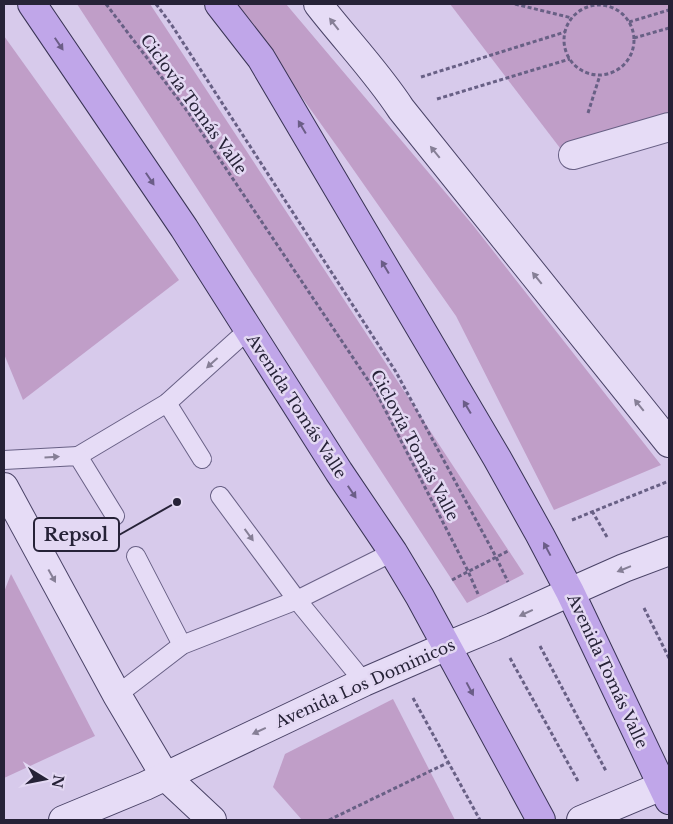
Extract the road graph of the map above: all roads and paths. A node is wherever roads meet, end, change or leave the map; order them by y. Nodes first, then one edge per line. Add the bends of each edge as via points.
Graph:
1 (32, 4) edge
2 (106, 4) edge
3 (156, 4) edge
4 (219, 4) edge
5 (318, 4) edge
6 (515, 4) edge
7 (669, 10) edge
8 (572, 18) junction
9 (629, 22) junction
10 (669, 28) edge
11 (565, 32) junction
12 (634, 38) junction
13 (570, 59) junction
14 (394, 99) junction
15 (669, 127) edge
16 (573, 155) dead end
17 (248, 330) junction
18 (167, 403) junction
19 (669, 443) edge
20 (78, 456) junction
21 (202, 459) dead end
22 (4, 460) edge
23 (669, 481) edge
24 (4, 487) edge
25 (220, 496) dead end
26 (592, 511) junction
27 (115, 516) dead end
28 (569, 522) dead end
29 (608, 540) dead end
30 (509, 551) dead end
31 (669, 551) edge
32 (393, 552) junction
33 (136, 556) dead end
34 (496, 557) junction
35 (468, 571) junction
36 (452, 580) dead end
37 (570, 592) junction
38 (297, 600) junction
39 (644, 608) dead end
40 (523, 614) junction
41 (493, 627) junction
42 (182, 645) junction
43 (447, 646) junction
44 (669, 658) edge
45 (364, 682) junction
46 (117, 694) junction
47 (410, 694) dead end
48 (447, 763) junction
49 (165, 776) junction
50 (667, 790) edge
51 (622, 803) junction
52 (589, 817) edge
53 (63, 820) edge
54 (212, 820) edge
55 (329, 820) edge
56 (480, 820) edge
57 (541, 820) edge

1 -> 17 main road, Avenida Tomás Valle
2 - 35 path, Ciclovía Tomás Valle via 188,112 376,392
3 - 34 path, Ciclovía Tomás Valle via 396,372
37 -> 4 main road, Avenida Tomás Valle via 497,458 262,58
14 -> 5 main road
6 - 8 path
7 - 9 path
8 - 9 path via 590,6 601,5 621,13
8 - 11 path
9 - 12 path
10 - 12 path
11 - 13 path via 564,42
11 - 14 path
12 - 13 path via 628,60 611,73 600,76 588,74
13 - 14 path
19 -> 14 main road
15 - 16 main road
17 -> 18 lane
17 -> 32 main road, Avenida Tomás Valle
18 - 20 lane
18 - 21 lane
22 -> 20 lane
20 - 27 lane
23 - 26 path
24 -> 46 main road
25 -> 38 lane
26 - 28 path
26 - 29 path
30 - 34 path
31 -> 37 main road, Avenida Los Dominicos
32 - 38 lane
32 - 43 main road, Avenida Tomás Valle
33 - 42 lane
34 - 35 path
34 - 40 path, Ciclovía Tomás Valle
35 - 36 path
35 - 41 path, Ciclovía Tomás Valle
37 -> 40 main road, Avenida Los Dominicos
37 - 50 main road, Avenida Tomás Valle
38 - 42 lane
38 - 45 lane
39 - 44 path
40 - 41 main road, Avenida Los Dominicos
40 - 51 path, Ciclovía Tomás Valle
41 - 43 main road, Avenida Los Dominicos
41 - 52 path, Ciclovía Tomás Valle
42 - 46 lane
43 - 45 main road, Avenida Los Dominicos
43 -> 57 main road, Avenida Tomás Valle
45 -> 49 main road, Avenida Los Dominicos
46 - 49 main road
47 - 48 path
48 - 55 path
48 - 56 path
49 - 53 main road, Avenida Los Dominicos
49 - 54 main road
50 - 51 main road
51 - 52 main road

